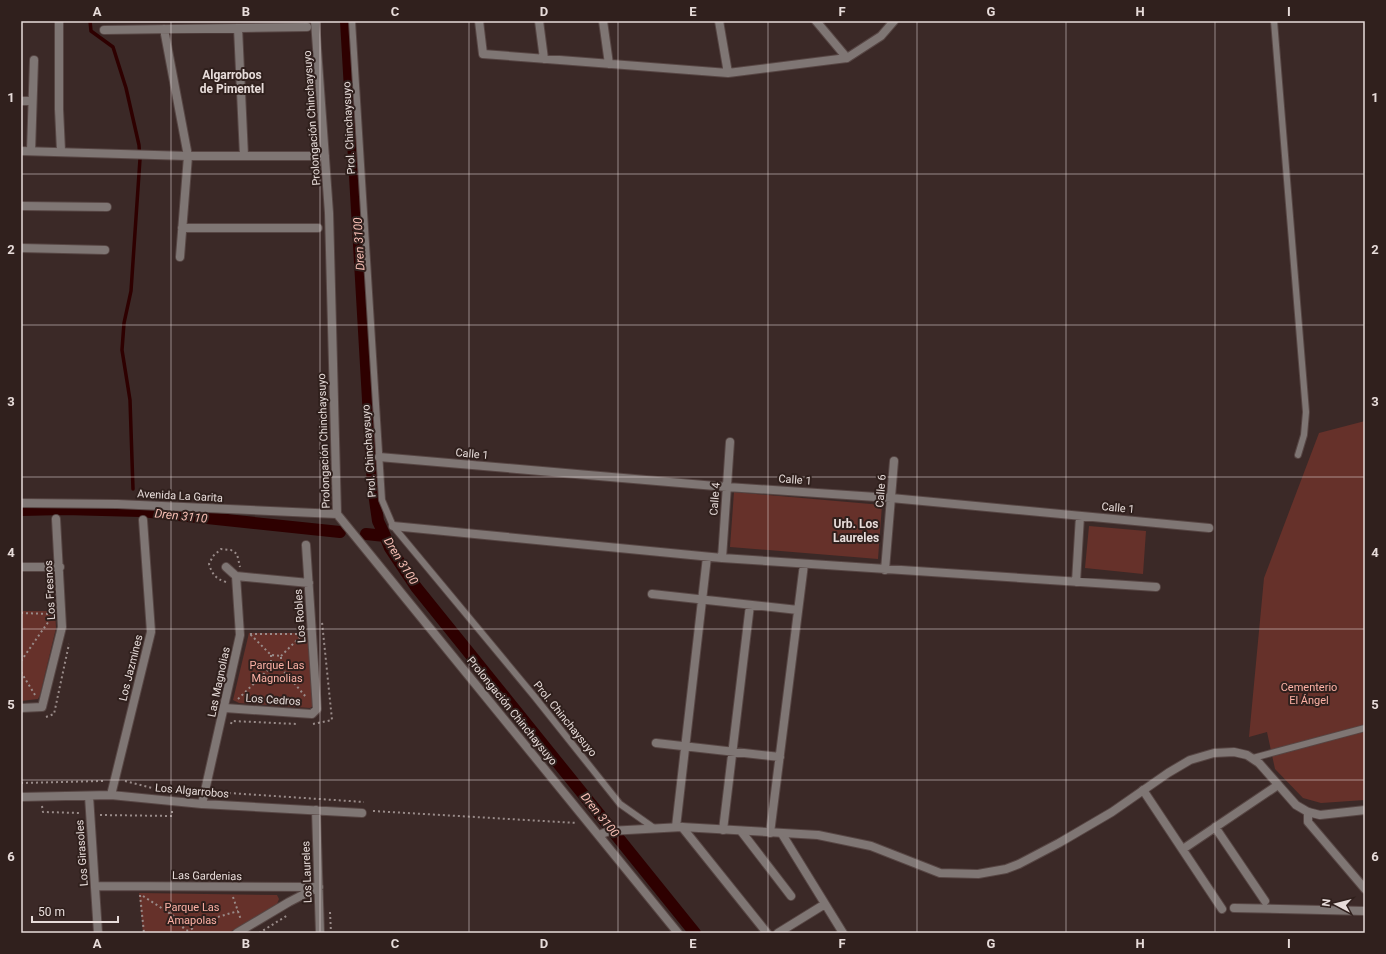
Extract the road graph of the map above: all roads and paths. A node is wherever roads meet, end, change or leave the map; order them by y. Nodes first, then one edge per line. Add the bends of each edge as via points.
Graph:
1 (59, 21) edge
2 (316, 21) edge
3 (352, 21) edge
4 (479, 21) edge
5 (539, 21) edge
6 (603, 21) edge
7 (719, 21) edge
8 (816, 21) edge
9 (894, 21) edge
10 (1274, 21) edge
11 (308, 27) dead end
12 (238, 28) junction
13 (164, 29) junction
14 (104, 30) dead end
15 (544, 58) junction
16 (847, 58) junction
17 (34, 60) dead end
18 (609, 64) junction
19 (728, 73) junction
20 (21, 101) edge
21 (32, 101) junction
22 (21, 151) edge
23 (31, 151) junction
24 (61, 151) junction
25 (188, 156) junction
26 (244, 156) junction
27 (325, 156) junction
28 (21, 206) edge
29 (107, 207) dead end
30 (182, 228) junction
31 (318, 228) dead end
32 (21, 248) edge
33 (105, 250) dead end
34 (180, 257) dead end
35 (730, 442) dead end
36 (1298, 456) dead end
37 (379, 457) junction
38 (894, 461) dead end
39 (727, 487) junction
40 (891, 498) junction
41 (21, 503) edge
42 (337, 514) junction
43 (1080, 516) junction
44 (56, 519) dead end
45 (143, 520) dead end
46 (393, 526) junction
47 (1210, 528) dead end
48 (306, 545) dead end
49 (707, 556) junction
50 (722, 558) junction
51 (804, 564) junction
52 (60, 567) junction
53 (226, 567) dead end
54 (21, 568) edge
55 (885, 570) junction
56 (236, 576) junction
57 (1076, 582) junction
58 (309, 583) junction
59 (1156, 587) dead end
60 (652, 594) dead end
61 (702, 600) junction
62 (750, 605) junction
63 (798, 610) junction
64 (21, 613) edge
65 (322, 620) dead end
66 (303, 634) junction
67 (308, 634) dead end
68 (271, 655) junction
69 (281, 656) junction
70 (21, 661) edge
71 (271, 667) junction
72 (281, 668) junction
73 (21, 672) edge
74 (38, 698) dead end
75 (308, 700) dead end
76 (237, 701) dead end
77 (21, 708) edge
78 (225, 708) junction
79 (317, 709) joint
80 (332, 720) dead end
81 (1365, 728) edge
82 (656, 743) dead end
83 (685, 746) junction
84 (732, 752) junction
85 (780, 757) junction
86 (1253, 758) junction
87 (106, 774) dead end
88 (21, 783) edge
89 (1278, 785) junction
90 (1144, 790) junction
91 (213, 792) dead end
92 (111, 795) junction
93 (88, 796) junction
94 (21, 797) edge
95 (41, 802) dead end
96 (364, 802) dead end
97 (202, 804) junction
98 (99, 808) dead end
99 (172, 808) dead end
100 (316, 810) junction
101 (1365, 810) edge
102 (373, 811) dead end
103 (1308, 812) junction
104 (82, 813) dead end
105 (362, 813) dead end
106 (100, 815) junction
107 (100, 822) dead end
108 (590, 824) junction
109 (679, 827) junction
110 (1216, 827) junction
111 (654, 828) junction
112 (723, 830) junction
113 (742, 831) junction
114 (770, 833) junction
115 (782, 834) junction
116 (599, 836) junction
117 (1183, 849) junction
118 (95, 886) junction
119 (319, 887) junction
120 (1365, 889) edge
121 (791, 896) dead end
122 (234, 897) dead end
123 (1265, 901) dead end
124 (825, 904) junction
125 (1234, 908) dead end
126 (1222, 909) dead end
127 (330, 910) dead end
128 (238, 911) junction
129 (1365, 911) edge
130 (292, 912) dead end
131 (183, 922) junction
132 (194, 924) junction
133 (242, 924) dead end
134 (185, 930) junction
135 (98, 933) edge
136 (144, 933) edge
137 (183, 933) edge
138 (237, 933) edge
139 (259, 933) edge
140 (320, 933) edge
141 (331, 933) edge
142 (678, 933) edge
143 (767, 933) edge
144 (778, 933) edge
145 (843, 933) edge

1 - 24 street
2 - 27 street, Prolongación Chinchaysuyo
3 - 37 lane, Prol. Chinchaysuyo
4 - 15 street via 483,54
5 - 15 street
6 - 18 street
7 - 19 street
8 - 16 street
9 - 16 street via 881,36
10 - 36 lane via 1306,412 1304,435
11 - 12 street
12 - 13 street
12 - 26 street
13 - 14 street
13 - 25 street
15 - 18 street
16 - 19 street
17 - 21 street
18 - 19 street
20 - 21 street
21 - 23 street
22 - 23 street
23 - 24 street
24 - 25 street
25 - 26 street
25 - 30 street
26 - 27 street
27 - 42 street, Prolongación Chinchaysuyo via 330,228
28 - 29 street
30 - 31 street
30 - 34 street
32 - 33 street
35 - 39 street, Calle 4
37 - 39 street, Calle 1
37 - 46 lane, Prol. Chinchaysuyo via 382,500
38 - 40 street, Calle 6
39 - 40 street, Calle 1
39 - 50 street, Calle 4
40 - 43 street, Calle 1
40 - 55 street, Calle 6
41 - 42 street, Avenida La Garita via 116,504
42 - 108 street, Prolongación Chinchaysuyo
43 - 47 street, Calle 1
43 - 57 street
44 - 52 street, Los Fresnos
45 - 92 street, Los Jazmines via 151,632
46 - 49 street
46 - 111 lane, Prol. Chinchaysuyo via 620,804
48 - 58 street, Los Robles
49 - 50 street
49 - 61 street
50 - 51 street
51 - 55 street
51 - 63 street
52 - 54 street
52 - 77 street, Los Fresnos via 62,626 42,707
53 - 56 street
55 - 57 street
56 - 58 street
56 - 78 street, Las Magnolias via 240,635
57 - 59 street
58 - 79 street, Los Robles
60 - 61 street
61 - 62 street
61 - 83 street
62 - 63 street
62 - 84 street
63 - 85 street
64 - 70 path via 54,614
65 - 80 path
66 - 67 path
66 - 68 path via 250,634
66 - 69 path
68 - 69 path
68 - 71 path
69 - 72 path
71 - 72 path
71 - 76 path
72 - 75 path
73 - 74 path
78 - 79 street, Los Cedros via 312,714
78 - 97 street, Las Magnolias
81 - 86 lane
82 - 83 street
83 - 84 street
83 - 109 street
84 - 85 street
84 - 112 street
85 - 114 street
86 - 89 street
86 - 90 street via 1234,752 1202,756 1179,766
87 - 88 path via 104,781
89 - 103 street via 1296,805
89 - 110 street
90 - 115 street via 1086,828 1032,858 1006,869 978,874 940,873 871,846 836,838
90 - 117 street
91 - 96 path
92 - 93 street, Los Algarrobos
92 - 97 street, Los Algarrobos
93 - 94 street, Los Algarrobos
93 - 118 street, Los Girasoles
95 - 104 path via 43,812
97 - 100 street, Los Algarrobos
98 - 106 path
99 - 106 path via 172,816
100 - 105 street, Los Algarrobos
100 - 119 street, Los Laureles
101 - 103 street via 1320,815
102 - 108 path
103 - 120 street via 1308,822
106 - 107 path
108 - 116 street, Prolongación Chinchaysuyo
109 - 111 street
109 - 112 street
109 - 143 street
110 - 117 street
110 - 123 street
111 - 116 street via 609,831
112 - 113 street
113 - 114 street
113 - 121 street
114 - 115 street
115 - 124 street
116 - 142 street, Prolongación Chinchaysuyo
117 - 126 street
118 - 119 street, Las Gardenias
118 - 135 street, Los Girasoles
119 - 138 street
119 - 140 street, Los Laureles
122 - 128 path
124 - 144 street
124 - 145 street
125 - 129 street
127 - 141 path
128 - 132 path
128 - 133 path
130 - 139 path
131 - 132 path via 189,920
131 - 134 path
131 - 136 path via 140,894
132 - 134 path via 192,929
134 - 137 path

